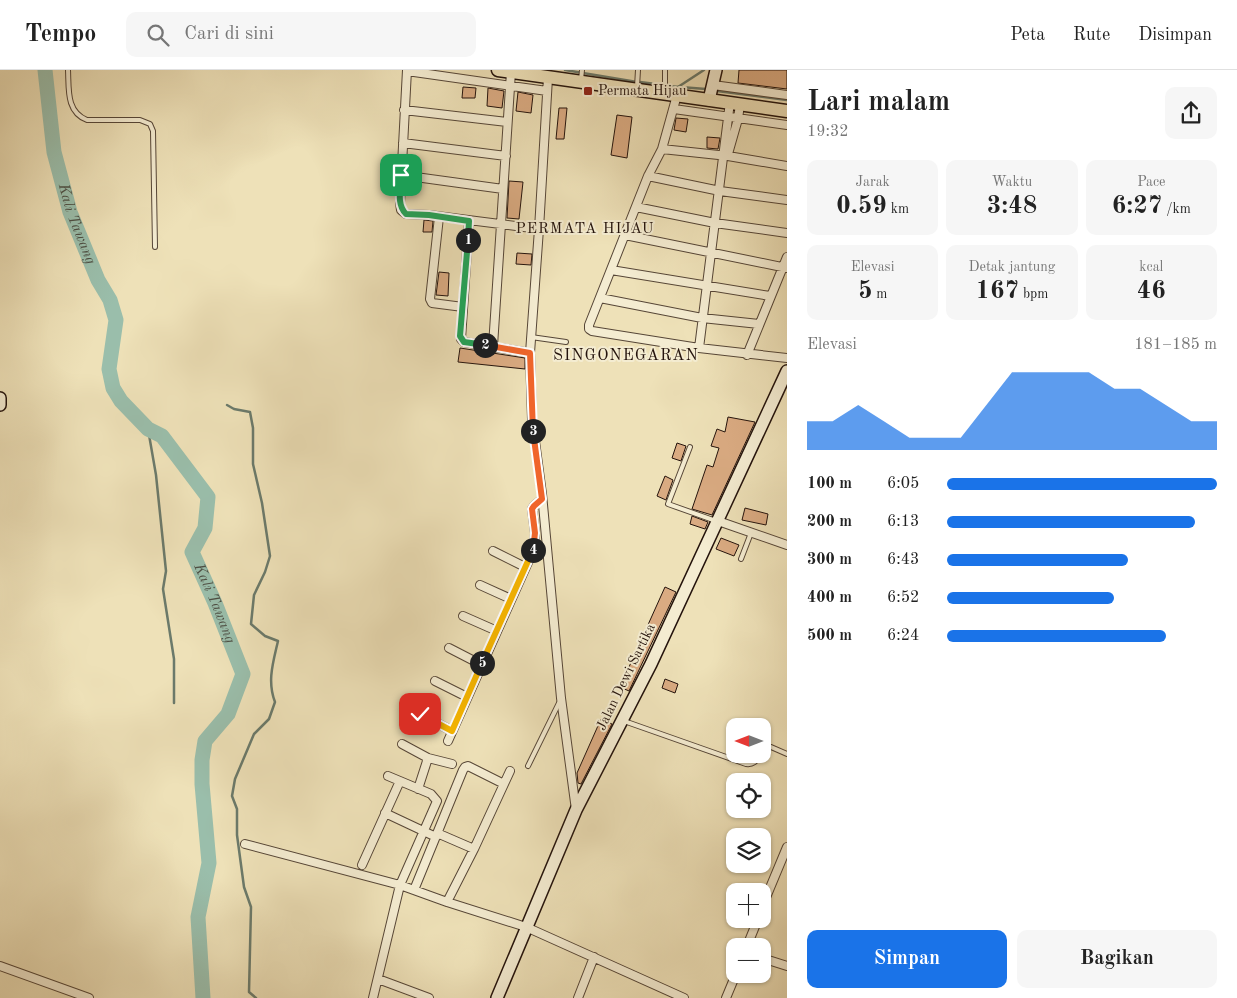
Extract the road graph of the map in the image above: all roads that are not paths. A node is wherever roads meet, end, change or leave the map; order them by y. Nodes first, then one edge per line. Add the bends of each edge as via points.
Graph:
1 (68, 70) edge
2 (407, 70) edge
3 (498, 70) edge
4 (638, 70) edge
5 (665, 70) edge
6 (716, 70) edge
7 (511, 72) junction
8 (581, 76) edge
9 (547, 84) junction
10 (713, 85) junction
11 (510, 86) junction
12 (638, 86) junction
13 (670, 94) junction
14 (787, 95) edge
15 (709, 100) junction
16 (735, 103) junction
17 (674, 109) junction
18 (404, 110) junction
19 (785, 111) edge
20 (729, 117) junction
21 (738, 119) junction
22 (508, 122) junction
23 (784, 125) edge
24 (403, 143) junction
25 (662, 149) junction
26 (506, 156) junction
27 (725, 158) junction
28 (787, 166) edge
29 (401, 175) junction
30 (648, 176) junction
31 (504, 189) junction
32 (720, 191) junction
33 (787, 200) edge
34 (636, 207) junction
35 (439, 217) junction
36 (469, 221) junction
37 (715, 223) junction
38 (502, 225) junction
39 (539, 229) junction
40 (787, 233) edge
41 (625, 235) junction
42 (155, 246) dead end
43 (710, 253) junction
44 (787, 257) edge
45 (785, 268) edge
46 (611, 270) junction
47 (706, 287) junction
48 (770, 296) junction
49 (600, 298) junction
50 (463, 307) junction
51 (702, 318) junction
52 (759, 324) junction
53 (531, 337) junction
54 (566, 342) dead end
55 (493, 346) junction
56 (699, 348) junction
57 (530, 353) junction
58 (747, 354) junction
59 (787, 358) edge
60 (787, 370) edge
61 (783, 388) edge
62 (0, 398) edge
63 (0, 405) edge
64 (690, 447) dead end
65 (542, 499) junction
66 (718, 522) junction
67 (751, 533) junction
68 (787, 546) edge
69 (493, 551) dead end
70 (741, 559) dead end
71 (525, 567) junction
72 (480, 585) dead end
73 (511, 599) junction
74 (463, 616) dead end
75 (497, 631) junction
76 (449, 648) dead end
77 (482, 665) junction
78 (435, 681) dead end
79 (467, 697) junction
80 (561, 698) junction
81 (420, 714) dead end
82 (622, 720) junction
83 (452, 731) junction
84 (448, 741) dead end
85 (402, 744) dead end
86 (771, 747) edge
87 (787, 754) edge
88 (726, 757) edge
89 (428, 758) junction
90 (452, 764) dead end
91 (528, 766) dead end
92 (510, 771) dead end
93 (388, 776) dead end
94 (400, 781) junction
95 (504, 784) junction
96 (418, 789) junction
97 (576, 810) junction
98 (385, 813) junction
99 (423, 831) junction
100 (436, 835) junction
101 (245, 844) dead end
102 (787, 847) edge
103 (474, 849) junction
104 (362, 865) dead end
105 (400, 885) junction
106 (771, 885) edge
107 (414, 890) junction
108 (447, 902) junction
109 (526, 927) junction
110 (594, 956) junction
111 (771, 961) edge
112 (0, 966) edge
113 (787, 966) edge
114 (378, 979) junction
115 (732, 983) edge
116 (88, 998) edge
117 (374, 998) edge
118 (429, 998) edge
119 (497, 998) edge
120 (578, 998) edge
121 (684, 998) edge
122 (726, 998) edge

1 - 42 lane via 71,104 81,118 140,120 150,124 153,131
2 - 11 street
2 - 18 street
3 - 7 main road
4 - 12 lane
5 - 13 lane
6 - 10 main road
7 - 9 main road
7 - 11 street
8 - 9 main road
8 - 12 main road
9 - 11 street
9 - 39 street
10 - 14 street
10 - 15 main road
11 - 22 street
12 - 13 main road
13 - 15 main road
13 - 17 street
15 - 16 main road
16 - 19 main road
16 - 20 street
16 - 21 street
17 - 20 street
17 - 25 street
18 - 22 street
18 - 24 street
19 - 23 street
20 - 21 street
20 - 27 street
21 - 23 street
21 - 27 street
22 - 26 street
24 - 26 street
24 - 29 street
25 - 27 street
25 - 30 street
26 - 31 street
27 - 28 street
27 - 32 street
29 - 31 street
29 - 35 street via 402,210 406,214
30 - 32 street
30 - 34 street
31 - 38 street
32 - 33 street
32 - 37 street
34 - 37 street
34 - 41 street
35 - 36 street
35 - 50 street via 430,299 432,303
36 - 38 street
36 - 50 street
37 - 40 street
37 - 43 street
38 - 39 street
38 - 55 street
39 - 53 street
41 - 43 street
41 - 46 street
43 - 45 street
43 - 47 street
44 - 45 street
45 - 48 street
46 - 47 street
46 - 49 street
47 - 48 street
47 - 51 street
48 - 52 street
49 - 51 street
49 - 56 street via 589,329
50 - 55 street via 461,339
51 - 52 street
51 - 56 street
52 - 58 street
53 - 54 lane
53 - 57 street
55 - 57 street
56 - 58 street
57 - 65 street via 532,419
58 - 59 street
60 - 61 main road, Jalan Dewi Sartika
61 - 66 main road, Jalan Dewi Sartika
62 - 63 main road
64 - 66 lane via 668,504
65 - 71 street via 532,509 534,549
65 - 80 street
66 - 67 street
66 - 82 main road, Jalan Dewi Sartika
67 - 68 street
67 - 70 lane
69 - 71 street
71 - 73 street
72 - 73 street
73 - 75 street
74 - 75 street
75 - 77 street
76 - 77 street
77 - 79 street
78 - 79 street
79 - 83 street
80 - 91 lane
80 - 97 street
81 - 83 street
82 - 88 lane
82 - 97 main road, Jalan Dewi Sartika
83 - 84 street
85 - 89 street
86 - 87 lane
89 - 90 street
89 - 96 street
92 - 95 street
93 - 94 street
94 - 96 street
94 - 98 street
95 - 100 street via 465,767
95 - 103 street
96 - 99 street via 431,794 437,801
97 - 109 main road, Jalan Dewi Sartika
98 - 99 street
98 - 104 street
99 - 100 street
99 - 105 street
100 - 103 street
100 - 107 street
101 - 105 street
102 - 106 street
103 - 108 street
105 - 107 street
105 - 114 street
107 - 108 street
108 - 109 street
109 - 110 street
109 - 119 main road, Jalan Dewi Sartika
110 - 120 street
110 - 121 street
111 - 113 street
112 - 116 street
114 - 117 street
114 - 118 street
115 - 122 street

